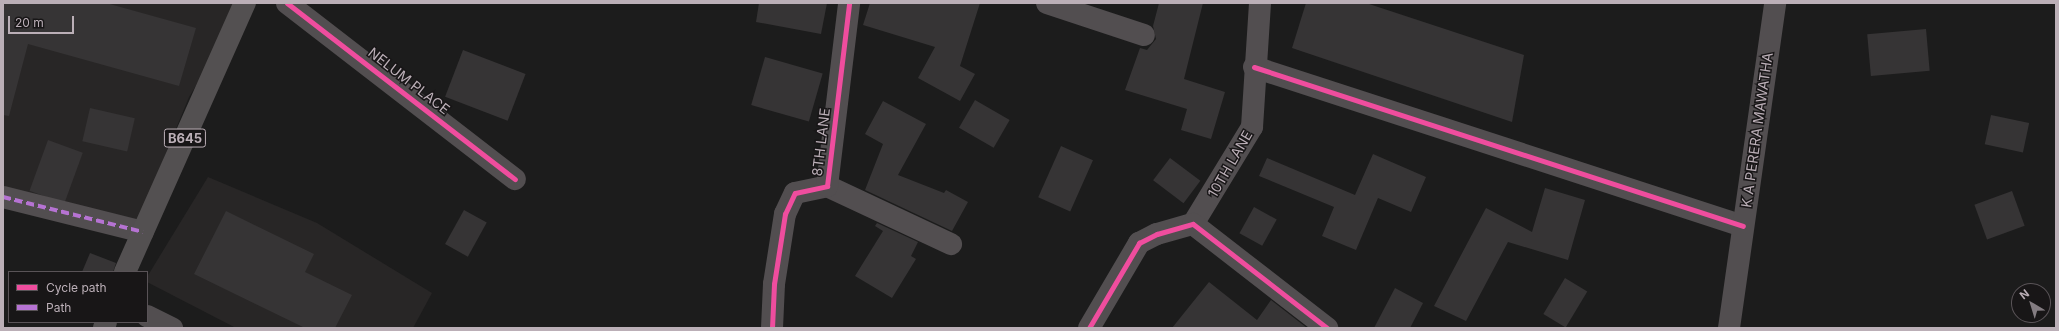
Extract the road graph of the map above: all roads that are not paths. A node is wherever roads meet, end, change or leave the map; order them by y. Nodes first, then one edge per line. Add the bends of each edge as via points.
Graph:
1 (245, 3) edge
2 (287, 3) edge
3 (849, 3) edge
4 (1047, 3) edge
5 (1260, 3) edge
6 (1775, 3) edge
7 (1144, 35) dead end
8 (1254, 67) junction
9 (515, 179) dead end
10 (827, 186) junction
11 (3, 197) edge
12 (1193, 224) junction
13 (1743, 226) junction
14 (144, 232) junction
15 (951, 244) dead end
16 (125, 271) edge
17 (148, 316) edge
18 (1324, 327) edge
19 (172, 328) edge
20 (772, 328) edge
21 (1089, 328) edge
22 (1729, 328) edge

1 - 14 main road, B645
2 - 9 street, NELUM PLACE
3 - 10 street, 8TH LANE
4 - 7 street
5 - 8 street, 10TH LANE
6 - 13 street, K A PERERA MAWATHA
8 - 12 street, 10TH LANE via 1252,127
8 - 13 street
10 - 15 street
10 - 20 street, 8TH LANE via 795,193 785,214 774,284
11 - 14 street
12 - 18 street
12 - 21 street via 1157,234 1139,243
13 - 22 street, K A PERERA MAWATHA
14 - 16 main road, B645
17 - 19 street

